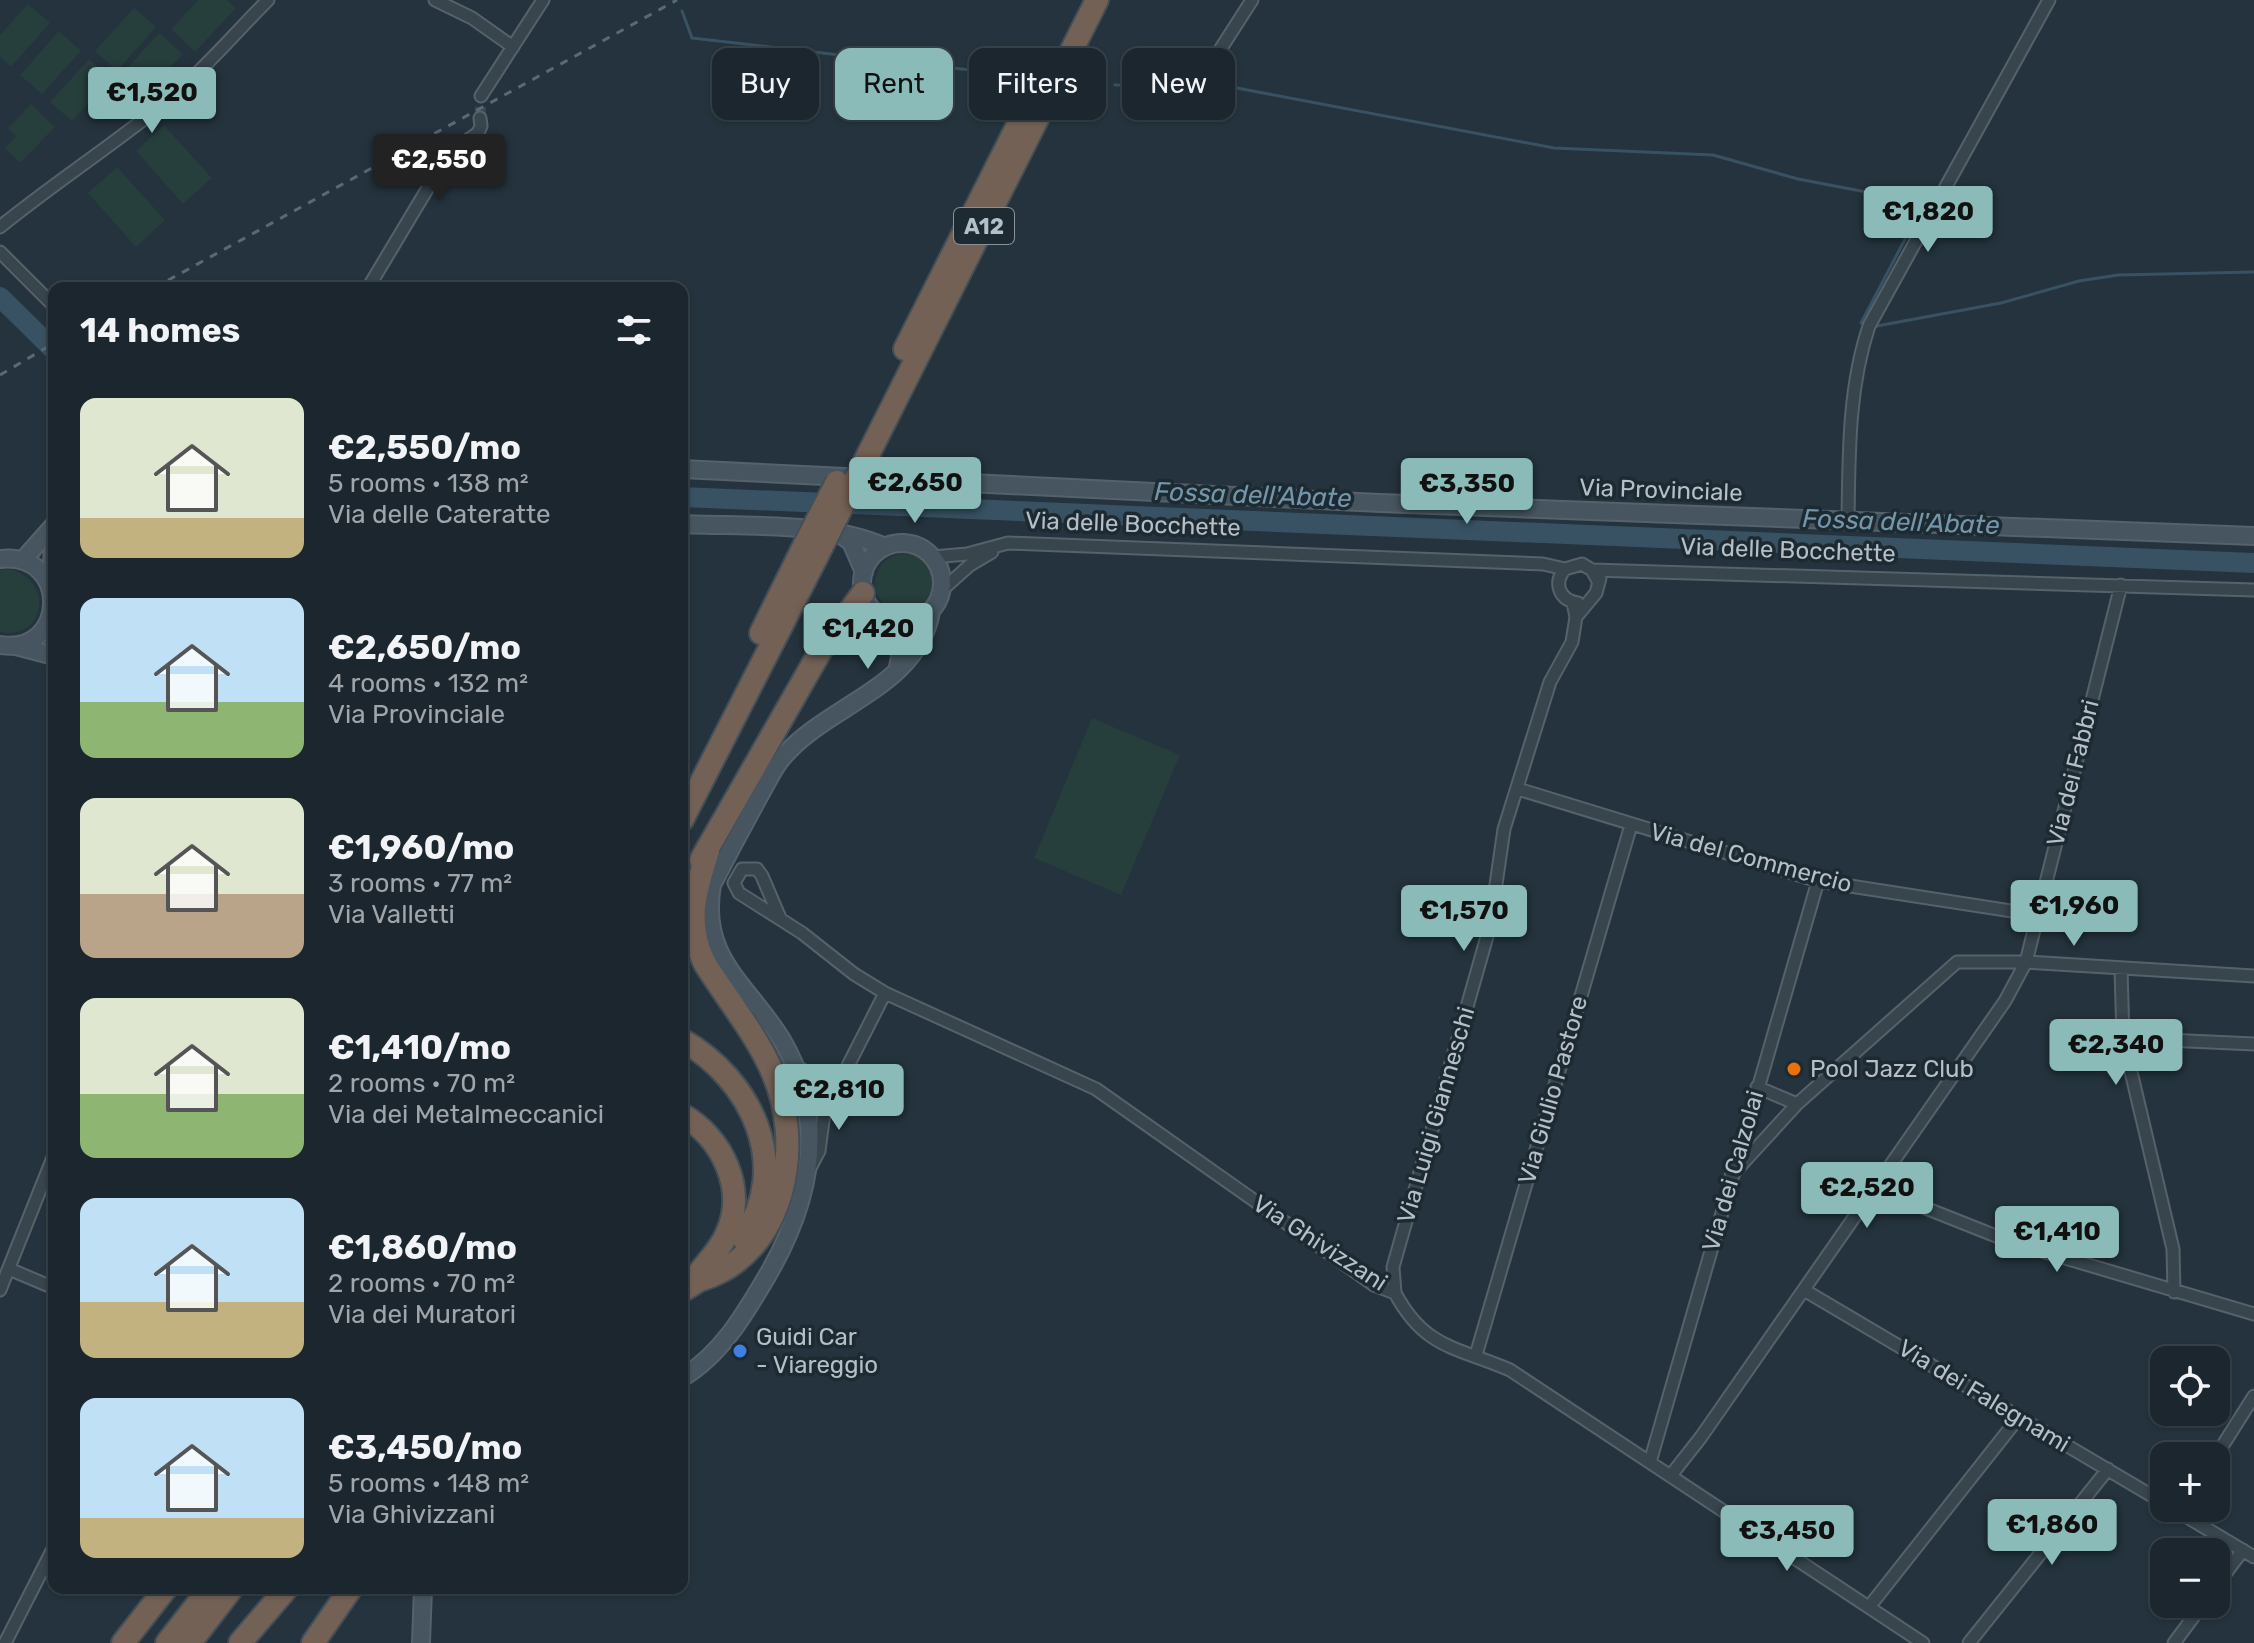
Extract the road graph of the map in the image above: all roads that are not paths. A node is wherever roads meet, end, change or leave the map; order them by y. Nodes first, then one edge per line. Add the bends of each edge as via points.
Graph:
1 (268, 0) edge
2 (435, 0) edge
3 (543, 0) edge
4 (1080, 0) edge
5 (1097, 0) edge
6 (1252, 0) edge
7 (2049, 0) edge
8 (513, 47) junction
9 (1221, 48) edge
10 (481, 96) tunnel mouth
11 (480, 118) tunnel mouth
12 (0, 227) edge
13 (0, 252) edge
14 (372, 282) edge
15 (48, 300) edge
16 (862, 450) junction
17 (688, 469) edge
18 (1848, 521) junction
19 (688, 524) edge
20 (48, 532) edge
21 (836, 532) junction
22 (2254, 536) edge
23 (1008, 543) junction
24 (885, 547) junction
25 (809, 555) junction
26 (933, 557) junction
27 (1, 558) edge
28 (23, 560) junction
29 (1562, 574) junction
30 (1595, 575) junction
31 (864, 582) junction
32 (48, 584) edge
33 (2121, 585) junction
34 (942, 590) junction
35 (2254, 590) edge
36 (1580, 602) junction
37 (931, 612) junction
38 (48, 621) edge
39 (889, 621) junction
40 (8, 646) edge
41 (821, 650) junction
42 (48, 655) edge
43 (898, 669) junction
44 (688, 777) edge
45 (1518, 789) junction
46 (688, 807) edge
47 (1631, 825) junction
48 (708, 851) junction
49 (1818, 881) junction
50 (688, 883) edge
51 (2037, 915) junction
52 (780, 918) junction
53 (2026, 962) junction
54 (2121, 969) junction
55 (2254, 976) edge
56 (885, 993) junction
57 (2123, 1038) junction
58 (688, 1044) edge
59 (2254, 1044) edge
60 (793, 1064) junction
61 (841, 1075) junction
62 (1757, 1087) junction
63 (805, 1100) junction
64 (1797, 1104) junction
65 (688, 1119) edge
66 (810, 1168) junction
67 (48, 1170) edge
68 (1731, 1176) junction
69 (1875, 1188) junction
70 (9, 1269) junction
71 (48, 1285) edge
72 (690, 1286) edge
73 (0, 1290) edge
74 (1804, 1290) junction
75 (2174, 1292) junction
76 (1395, 1293) junction
77 (2254, 1314) edge
78 (1476, 1355) junction
79 (688, 1373) edge
80 (2254, 1396) edge
81 (2019, 1417) junction
82 (2225, 1442) edge
83 (1650, 1462) junction
84 (2108, 1469) junction
85 (1672, 1474) junction
86 (2150, 1494) edge
87 (2198, 1522) edge
88 (2243, 1550) junction
89 (2254, 1557) edge
90 (48, 1559) edge
91 (2230, 1567) edge
92 (161, 1594) edge
93 (205, 1594) edge
94 (228, 1594) edge
95 (229, 1594) edge
96 (282, 1594) edge
97 (347, 1594) edge
98 (423, 1594) edge
99 (1869, 1607) junction
100 (2193, 1618) edge
101 (5, 1643) edge
102 (123, 1643) edge
103 (167, 1643) edge
104 (190, 1643) edge
105 (197, 1643) edge
106 (240, 1643) edge
107 (313, 1643) edge
108 (421, 1643) edge
109 (1923, 1643) edge
110 (1969, 1643) edge
111 (2174, 1643) edge

1 - 12 street via 170,98
2 - 8 street
3 - 8 street
4 - 16 highway, A12
5 - 16 highway, A12
6 - 9 street
7 - 18 street via 1869,326 1858,357
8 - 10 street
11 - 14 street via 478,133 441,166
13 - 15 street
16 - 25 highway, A12, bridge
17 - 18 main road, Via Provinciale
18 - 22 main road, Via Provinciale
19 - 21 main road
20 - 28 main road
21 - 24 main road
21 - 31 main road via 851,542
23 - 26 street, Via delle Bocchette
23 - 29 street, Via delle Bocchette via 1543,564
23 - 34 street via 970,565
24 - 26 main road via 916,545
24 - 31 main road via 868,562
25 - 44 highway, A12
25 - 46 highway, A12
26 - 34 main road
27 - 28 main road
28 - 32 main road
29 - 30 street, Via delle Bocchette via 1576,564
29 - 36 street via 1560,591
30 - 33 street, Via delle Bocchette via 1608,568
30 - 36 street via 1596,593
31 - 39 main road via 875,613
31 - 41 highway
33 - 35 street, Via delle Bocchette
33 - 51 street, Via dei Fabbri
34 - 37 main road
36 - 45 street, Via Luigi Gianneschi via 1572,642 1550,682
37 - 39 main road via 920,620
37 - 43 main road via 927,631
38 - 40 main road via 27,643
39 - 41 highway via 873,617 842,629
39 - 43 main road via 902,646
40 - 42 main road
41 - 48 highway
43 - 60 main road via 875,692 804,735 781,759 712,885 709,906 717,949 782,1039
45 - 47 street, Via del Commercio
45 - 76 street, Via Luigi Gianneschi via 1504,829 1490,926 1393,1267
47 - 49 street, Via del Commercio
47 - 78 street, Via Giulio Pastore
48 - 50 highway
48 - 72 highway via 692,906 696,943 773,1071 788,1142 782,1189 765,1229 725,1272
49 - 51 street, Via del Commercio
49 - 62 street, Via dei Calzolai
51 - 53 street, Via dei Fabbri
52 - 52 street, Via Ghivizzani via 757,869 742,869 734,883 739,893
52 - 56 street, Via Ghivizzani
53 - 54 street
53 - 64 street via 1957,962
53 - 69 street, Via dei Fabbri via 2005,1001
54 - 55 street
54 - 57 street
56 - 61 street
56 - 76 street, Via Ghivizzani via 1096,1089 1374,1285
57 - 59 street
57 - 75 street via 2173,1249
58 - 72 highway via 735,1083 754,1117 763,1155 763,1185 751,1225 727,1259
60 - 61 street via 813,1076
60 - 63 main road
61 - 63 street via 821,1102
61 - 66 street via 824,1113 819,1151
62 - 64 street
62 - 68 street, Via dei Calzolai
63 - 66 main road
64 - 68 street
65 - 72 highway via 718,1148 734,1199 725,1239
66 - 79 main road via 797,1214 765,1279 730,1335
67 - 70 street
68 - 83 street, Via dei Calzolai
69 - 74 street, Via dei Fabbri
69 - 75 street via 2011,1242
70 - 71 street
70 - 73 street
74 - 81 street, Via dei Falegnami
74 - 85 street, Via dei Fabbri
75 - 77 street
76 - 78 street, Via Ghivizzani via 1422,1332
78 - 83 street, Via Ghivizzani via 1510,1370
80 - 82 street
81 - 84 street, Via dei Falegnami
81 - 99 street
83 - 85 street, Via Ghivizzani
84 - 86 street, Via dei Falegnami
84 - 110 street
85 - 99 street, Via Ghivizzani
87 - 88 street
88 - 89 street
88 - 91 street
90 - 101 street
92 - 102 highway
93 - 103 highway
94 - 104 highway
95 - 105 highway
96 - 106 highway
97 - 107 highway
98 - 108 main road
99 - 109 street, Via Ghivizzani
100 - 111 street

